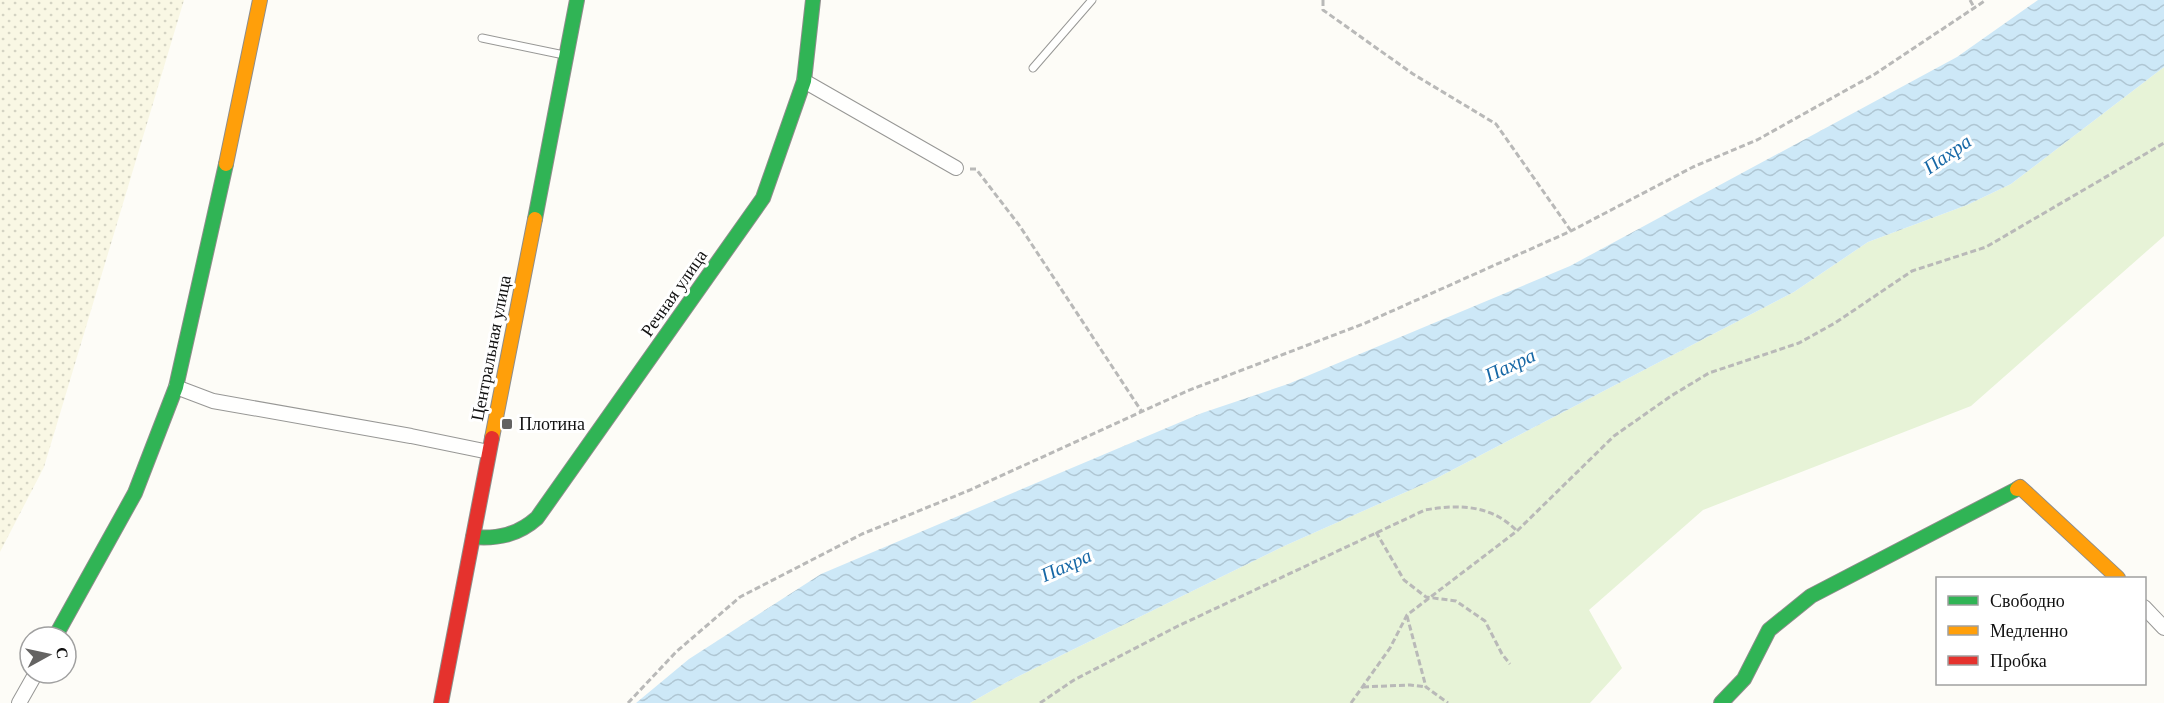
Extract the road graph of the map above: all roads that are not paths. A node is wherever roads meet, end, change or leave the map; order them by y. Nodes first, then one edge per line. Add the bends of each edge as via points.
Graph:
1 (260, 0) edge
2 (577, 0) edge
3 (813, 0) edge
4 (1092, 0) edge
5 (482, 38) dead end
6 (565, 55) junction
7 (1033, 68) dead end
8 (804, 81) junction
9 (956, 168) road end
10 (176, 387) junction
11 (489, 452) junction
12 (473, 537) junction
13 (2116, 577) edge
14 (2146, 608) edge
15 (62, 625) edge
16 (2164, 628) edge
17 (29, 685) edge
18 (19, 703) edge
19 (441, 703) edge
20 (1721, 703) edge

1 - 10 street
2 - 6 street, Центральная улица
3 - 8 street, Речная улица
4 - 7 lane
5 - 6 lane
6 - 11 street, Центральная улица
8 - 9 street
8 - 12 street, Речная улица via 763,198 537,518 524,531 507,538
10 - 11 street via 213,401
10 - 15 street via 135,493
11 - 12 street, Центральная улица
12 - 19 street, Центральная улица
13 - 20 street via 2020,487 1811,596 1769,630 1744,679
14 - 16 street
17 - 18 street

